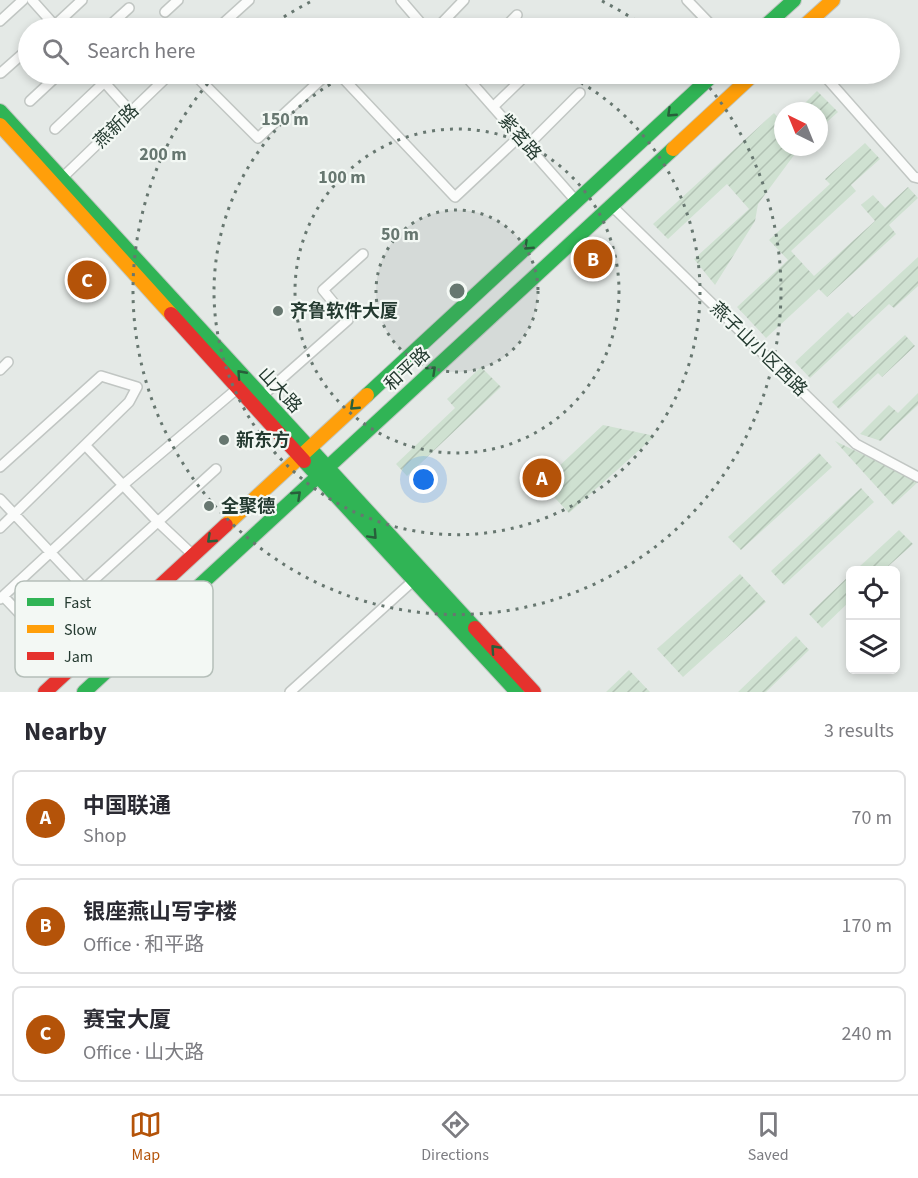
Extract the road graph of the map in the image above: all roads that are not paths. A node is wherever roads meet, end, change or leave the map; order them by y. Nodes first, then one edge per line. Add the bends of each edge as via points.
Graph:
1 (23, 0) edge
2 (32, 0) edge
3 (82, 0) edge
4 (178, 0) edge
5 (249, 0) edge
6 (401, 0) edge
7 (464, 0) edge
8 (687, 0) edge
9 (794, 0) edge
10 (833, 0) edge
11 (129, 8) dead end
12 (165, 12) dead end
13 (517, 15) dead end
14 (46, 18) edge
15 (64, 18) edge
16 (118, 18) edge
17 (229, 18) edge
18 (416, 18) edge
19 (447, 18) edge
20 (514, 18) edge
21 (704, 18) edge
22 (779, 18) edge
23 (813, 18) edge
24 (0, 21) edge
25 (18, 58) edge
26 (1, 73) edge
27 (48, 84) edge
28 (102, 84) edge
29 (106, 84) edge
30 (160, 84) edge
31 (204, 84) edge
32 (316, 84) edge
33 (348, 84) edge
34 (473, 84) edge
35 (518, 84) edge
36 (703, 84) edge
37 (743, 84) edge
38 (833, 84) edge
39 (580, 93) dead end
40 (30, 101) dead end
41 (494, 107) junction
42 (0, 111) edge
43 (131, 112) junction
44 (0, 125) edge
45 (56, 129) dead end
46 (519, 137) junction
47 (527, 146) junction
48 (62, 178) junction
49 (918, 178) edge
50 (576, 201) junction
51 (610, 206) junction
52 (363, 254) dead end
53 (8, 363) dead end
54 (0, 370) edge
55 (238, 388) junction
56 (262, 396) junction
57 (85, 445) junction
58 (305, 452) junction
59 (0, 467) edge
60 (216, 469) dead end
61 (323, 472) junction
62 (918, 477) edge
63 (123, 485) junction
64 (0, 500) edge
65 (14, 514) junction
66 (158, 522) junction
67 (0, 528) edge
68 (51, 552) junction
69 (193, 555) junction
70 (414, 580) junction
71 (19, 581) edge
72 (78, 581) edge
73 (93, 581) edge
74 (165, 581) edge
75 (205, 581) edge
76 (15, 584) edge
77 (1, 597) edge
78 (15, 611) edge
79 (61, 677) edge
80 (100, 677) edge
81 (45, 692) edge
82 (84, 692) edge
83 (290, 692) edge
84 (517, 692) edge
85 (534, 692) edge

1 - 24 street
2 - 14 street
3 - 15 street
4 - 12 street
5 - 17 street
6 - 18 street
7 - 19 street
8 - 21 street
9 - 22 main road
10 - 23 main road
11 - 16 street
13 - 20 street
25 - 26 street
27 - 40 street
28 - 45 street
29 - 43 street
30 - 43 street, 燕新路
31 - 32 street via 258,138
33 - 46 street via 455,197
34 - 41 street, 紫茗路
35 - 41 street
36 -> 50 main road, 和平路
37 - 51 main road, 和平路
38 - 49 street
39 - 47 street
41 - 46 street, 紫茗路
42 - 48 main road, 山大路
43 - 48 street, 燕新路
44 - 55 main road, 山大路
46 - 47 street, 紫茗路
47 - 50 street, 紫茗路
56 -> 48 main road, 山大路
50 -> 58 main road, 和平路
61 -> 51 main road, 和平路
51 - 62 street, 燕子山小区西路 via 856,444
52 - 56 street via 323,290 348,320
53 - 54 street
55 - 58 main road, 山大路
55 - 63 street
56 - 58 main road, 山大路
57 - 59 street via 129,402 137,387 101,376
57 - 63 street
57 - 65 street
58 - 61 main road, 山大路
58 -> 69 main road, 和平路
60 - 66 street
61 -> 70 main road, 山大路
75 -> 61 main road, 和平路
85 -> 61 main road, 山大路
63 - 66 street
63 - 68 street
64 - 65 street
65 - 67 street
65 - 68 street
66 - 69 street
66 - 73 street
68 - 71 street
68 - 72 street
69 - 74 main road, 和平路
70 - 83 street
70 - 84 main road, 山大路
76 - 77 street
77 - 78 street
79 - 81 main road, 和平路
82 -> 80 main road, 和平路

